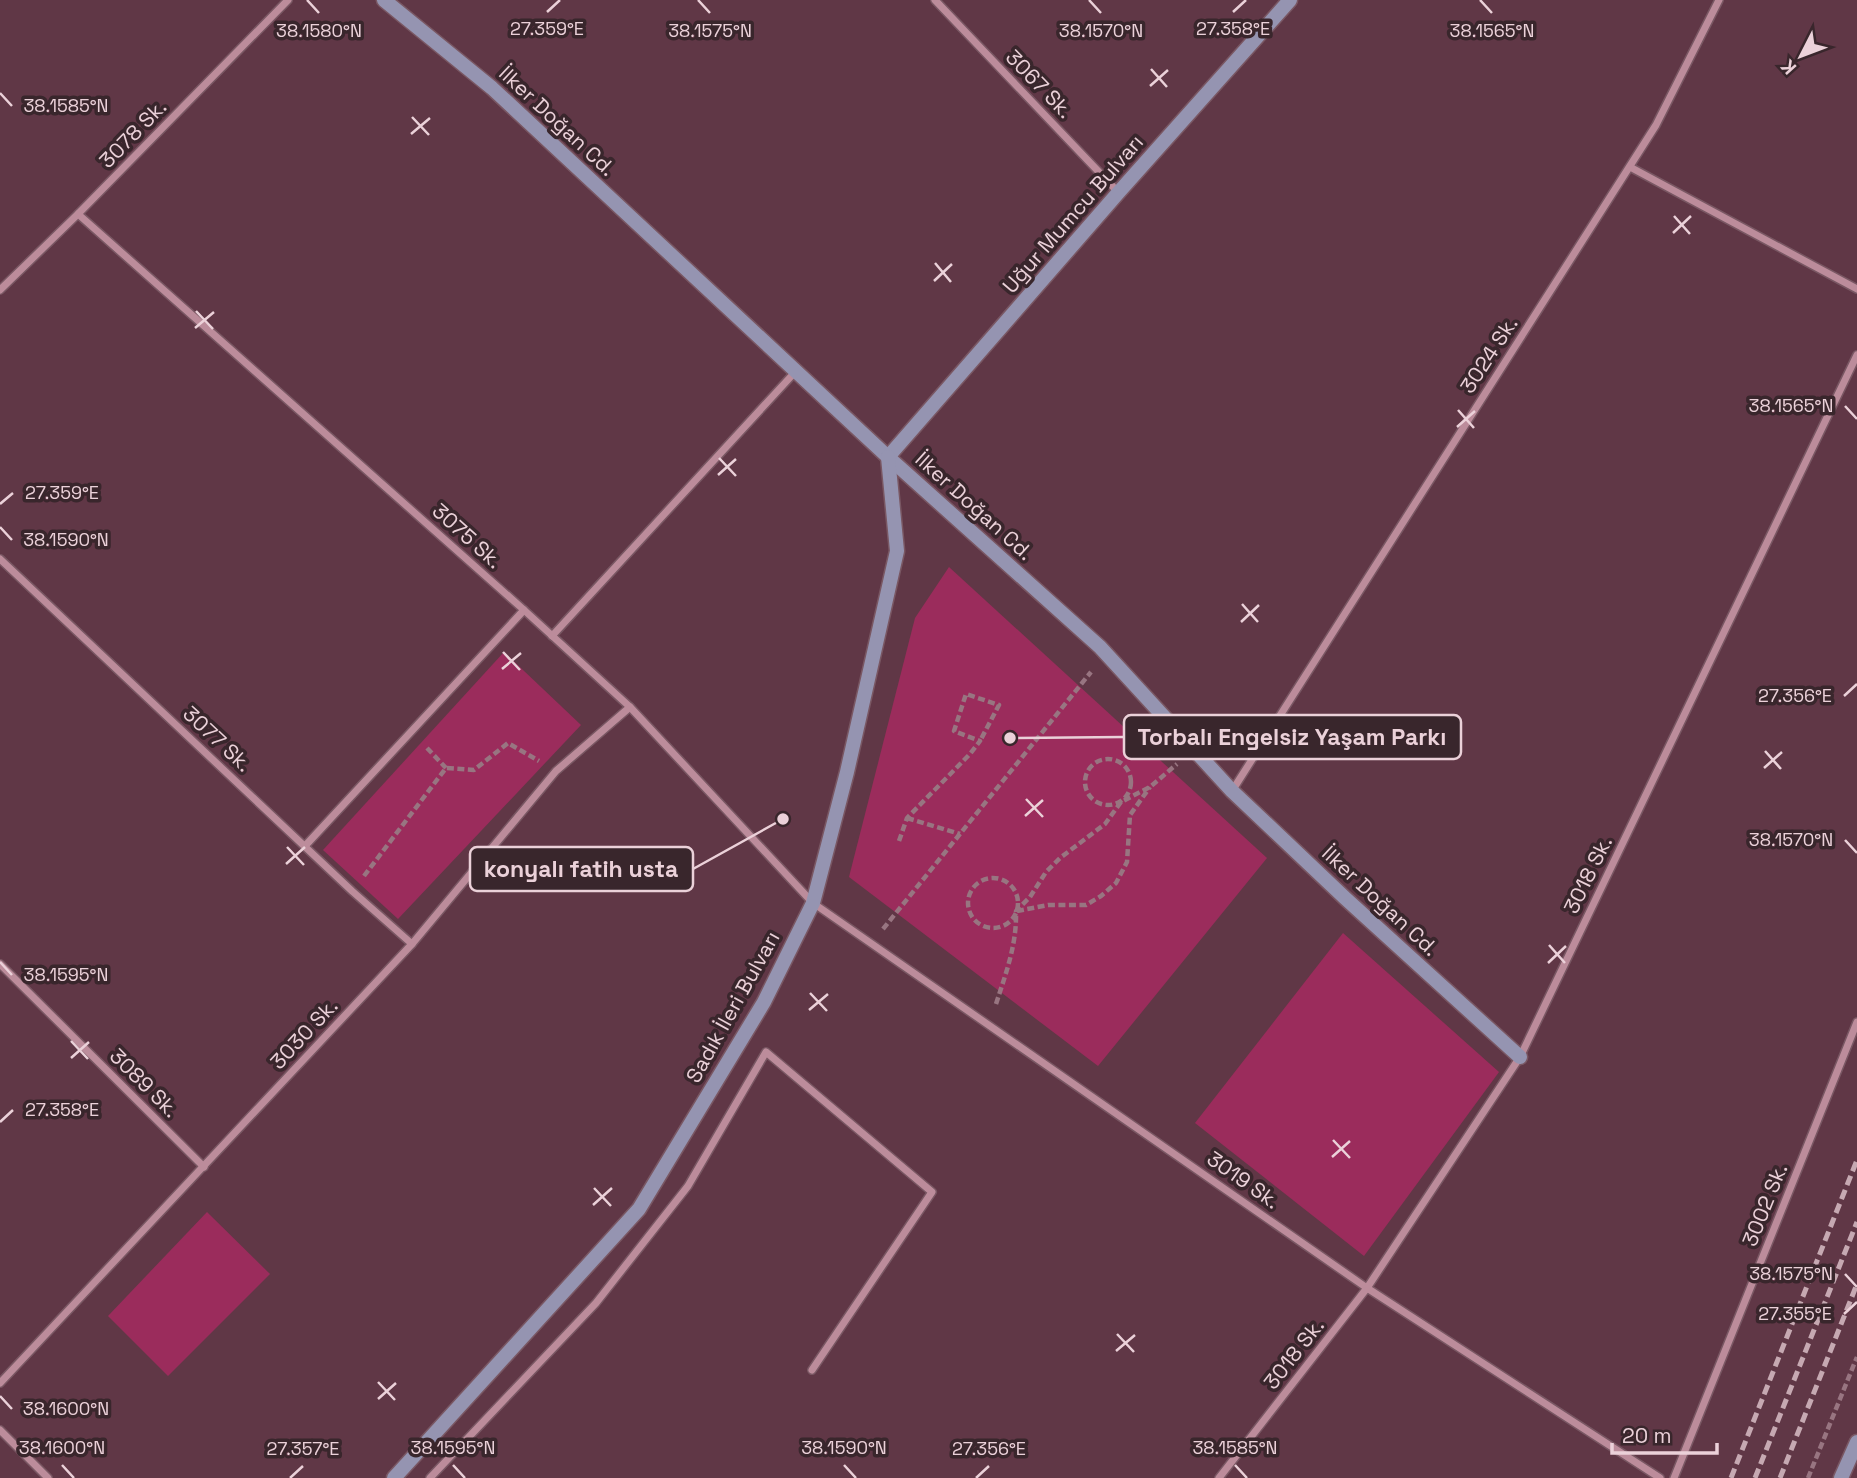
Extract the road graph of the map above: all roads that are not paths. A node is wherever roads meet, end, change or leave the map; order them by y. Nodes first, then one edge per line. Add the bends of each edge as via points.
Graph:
1 (288, 0) edge
2 (384, 0) edge
3 (934, 0) edge
4 (1290, 0) edge
5 (1719, 0) edge
6 (1630, 167) junction
7 (1118, 192) junction
8 (78, 215) junction
9 (1857, 289) edge
10 (0, 290) edge
11 (1857, 355) edge
12 (796, 371) junction
13 (888, 457) junction
14 (0, 559) edge
15 (524, 610) junction
16 (552, 636) junction
17 (630, 707) junction
18 (1231, 791) junction
19 (305, 846) junction
20 (813, 903) junction
21 (412, 944) junction
22 (0, 964) edge
23 (1857, 1022) edge
24 (1520, 1057) junction
25 (204, 1167) junction
26 (1367, 1288) junction
27 (812, 1370) dead end
28 (0, 1383) edge
29 (0, 1430) edge
30 (1857, 1442) edge
31 (48, 1478) edge
32 (394, 1478) edge
33 (430, 1478) edge
34 (1219, 1478) edge
35 (1660, 1478) edge
36 (1674, 1478) edge
37 (1841, 1478) edge

1 - 8 street, 3078 Sk.
2 - 12 main road, İlker Doğan Cd. via 492,88
3 - 7 street, 3067 Sk.
4 - 7 main road, Uğur Mumcu Bulvarı
5 - 6 street, 3024 Sk.
6 - 9 street
6 - 18 street, 3024 Sk.
7 - 13 main road, Uğur Mumcu Bulvarı
8 - 10 street, 3078 Sk.
8 - 15 street, 3075 Sk.
11 - 24 street, 3018 Sk.
12 - 13 main road, İlker Doğan Cd.
12 - 16 street
13 - 18 main road, İlker Doğan Cd. via 1106,654
13 - 20 main road, Sadık İleri Bulvarı via 897,551
14 - 19 street, 3077 Sk.
15 - 16 street, 3075 Sk.
15 - 19 street
16 - 17 street, 3075 Sk.
17 - 20 street, 3075 Sk.
17 - 21 street, 3030 Sk. via 556,771
18 - 24 main road, İlker Doğan Cd.
19 - 21 street, 3077 Sk.
20 - 26 street, 3019 Sk.
20 - 32 main road, Sadık İleri Bulvarı via 764,1002 639,1209
21 - 25 street, 3030 Sk.
22 - 25 street, 3089 Sk.
23 - 36 street, 3002 Sk.
24 - 26 street, 3018 Sk.
25 - 28 street, 3030 Sk.
26 - 34 street, 3018 Sk.
26 - 35 street, 3019 Sk.
27 - 33 street via 932,1192 766,1052 680,1197 596,1303
29 - 31 street
30 - 37 main road

